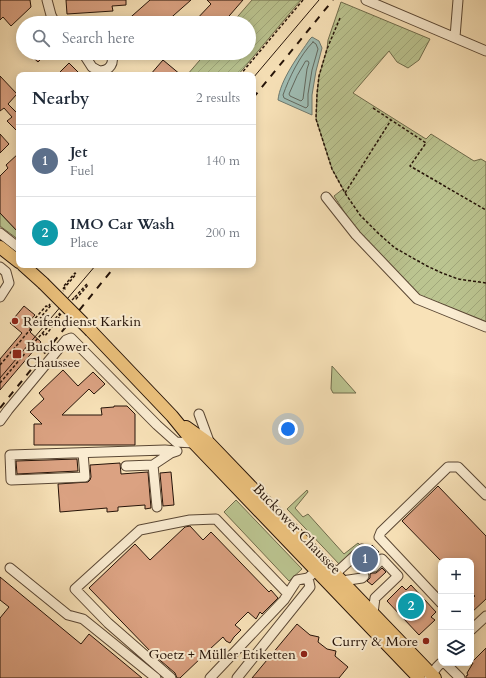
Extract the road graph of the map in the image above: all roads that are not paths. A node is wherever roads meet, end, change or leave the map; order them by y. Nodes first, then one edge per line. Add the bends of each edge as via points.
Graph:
1 (47, 0) edge
2 (366, 0) edge
3 (458, 0) edge
4 (52, 16) edge
5 (455, 37) junction
6 (486, 51) edge
7 (88, 60) edge
8 (113, 60) edge
9 (326, 197) dead end
10 (0, 234) edge
11 (16, 246) edge
12 (0, 248) edge
13 (16, 260) edge
14 (0, 267) edge
15 (26, 268) edge
16 (0, 297) edge
17 (486, 327) edge
18 (199, 414) dead end
19 (172, 416) junction
20 (0, 421) edge
21 (194, 443) junction
22 (210, 444) junction
23 (176, 451) junction
24 (83, 453) junction
25 (153, 465) junction
26 (126, 466) dead end
27 (486, 495) edge
28 (157, 507) dead end
29 (272, 516) junction
30 (362, 549) dead end
31 (374, 567) dead end
32 (10, 568) dead end
33 (316, 571) junction
34 (364, 576) dead end
35 (338, 578) junction
36 (288, 594) junction
37 (438, 601) edge
38 (486, 616) edge
39 (369, 617) junction
40 (474, 627) edge
41 (438, 666) edge
42 (448, 666) edge
43 (432, 677) edge
44 (156, 678) edge
45 (171, 678) edge
46 (210, 678) edge
47 (237, 678) edge
48 (419, 678) edge
49 (460, 678) edge

1 - 4 street
2 - 5 street
3 - 5 street
5 - 6 street
7 - 8 street via 97,71 108,69
9 - 17 street via 356,235 417,299
10 - 11 street
12 - 13 main road
14 - 16 street via 6,272 9,283
15 - 19 main road, Buckower Chaussee, bridge
18 - 22 street
19 - 21 main road, Buckower Chaussee
19 - 22 main road, Buckower Chaussee
20 - 21 street via 66,340 71,338 176,442
21 - 22 street
21 - 23 street
21 - 29 main road, Buckower Chaussee
22 - 29 main road, Buckower Chaussee
23 - 24 street
23 - 25 street
24 - 24 street via 10,455 11,480 85,477
25 - 26 street
25 - 28 street
27 - 37 street via 458,466 448,467 381,532 379,537
29 - 33 main road, Buckower Chaussee
30 - 35 street
31 - 39 street via 382,559 398,576 375,598
32 - 44 street via 68,615 83,619
33 - 35 main road, Buckower Chaussee
33 - 36 street via 297,580
33 - 39 main road, Buckower Chaussee
33 - 47 street via 310,587
34 - 35 street
35 - 39 main road, Buckower Chaussee
36 - 45 street via 216,519 190,520 140,530 76,589 108,623
36 - 46 street
38 - 40 street
39 - 43 main road, Buckower Chaussee
39 - 48 main road, Buckower Chaussee
41 - 43 street
42 - 49 street

